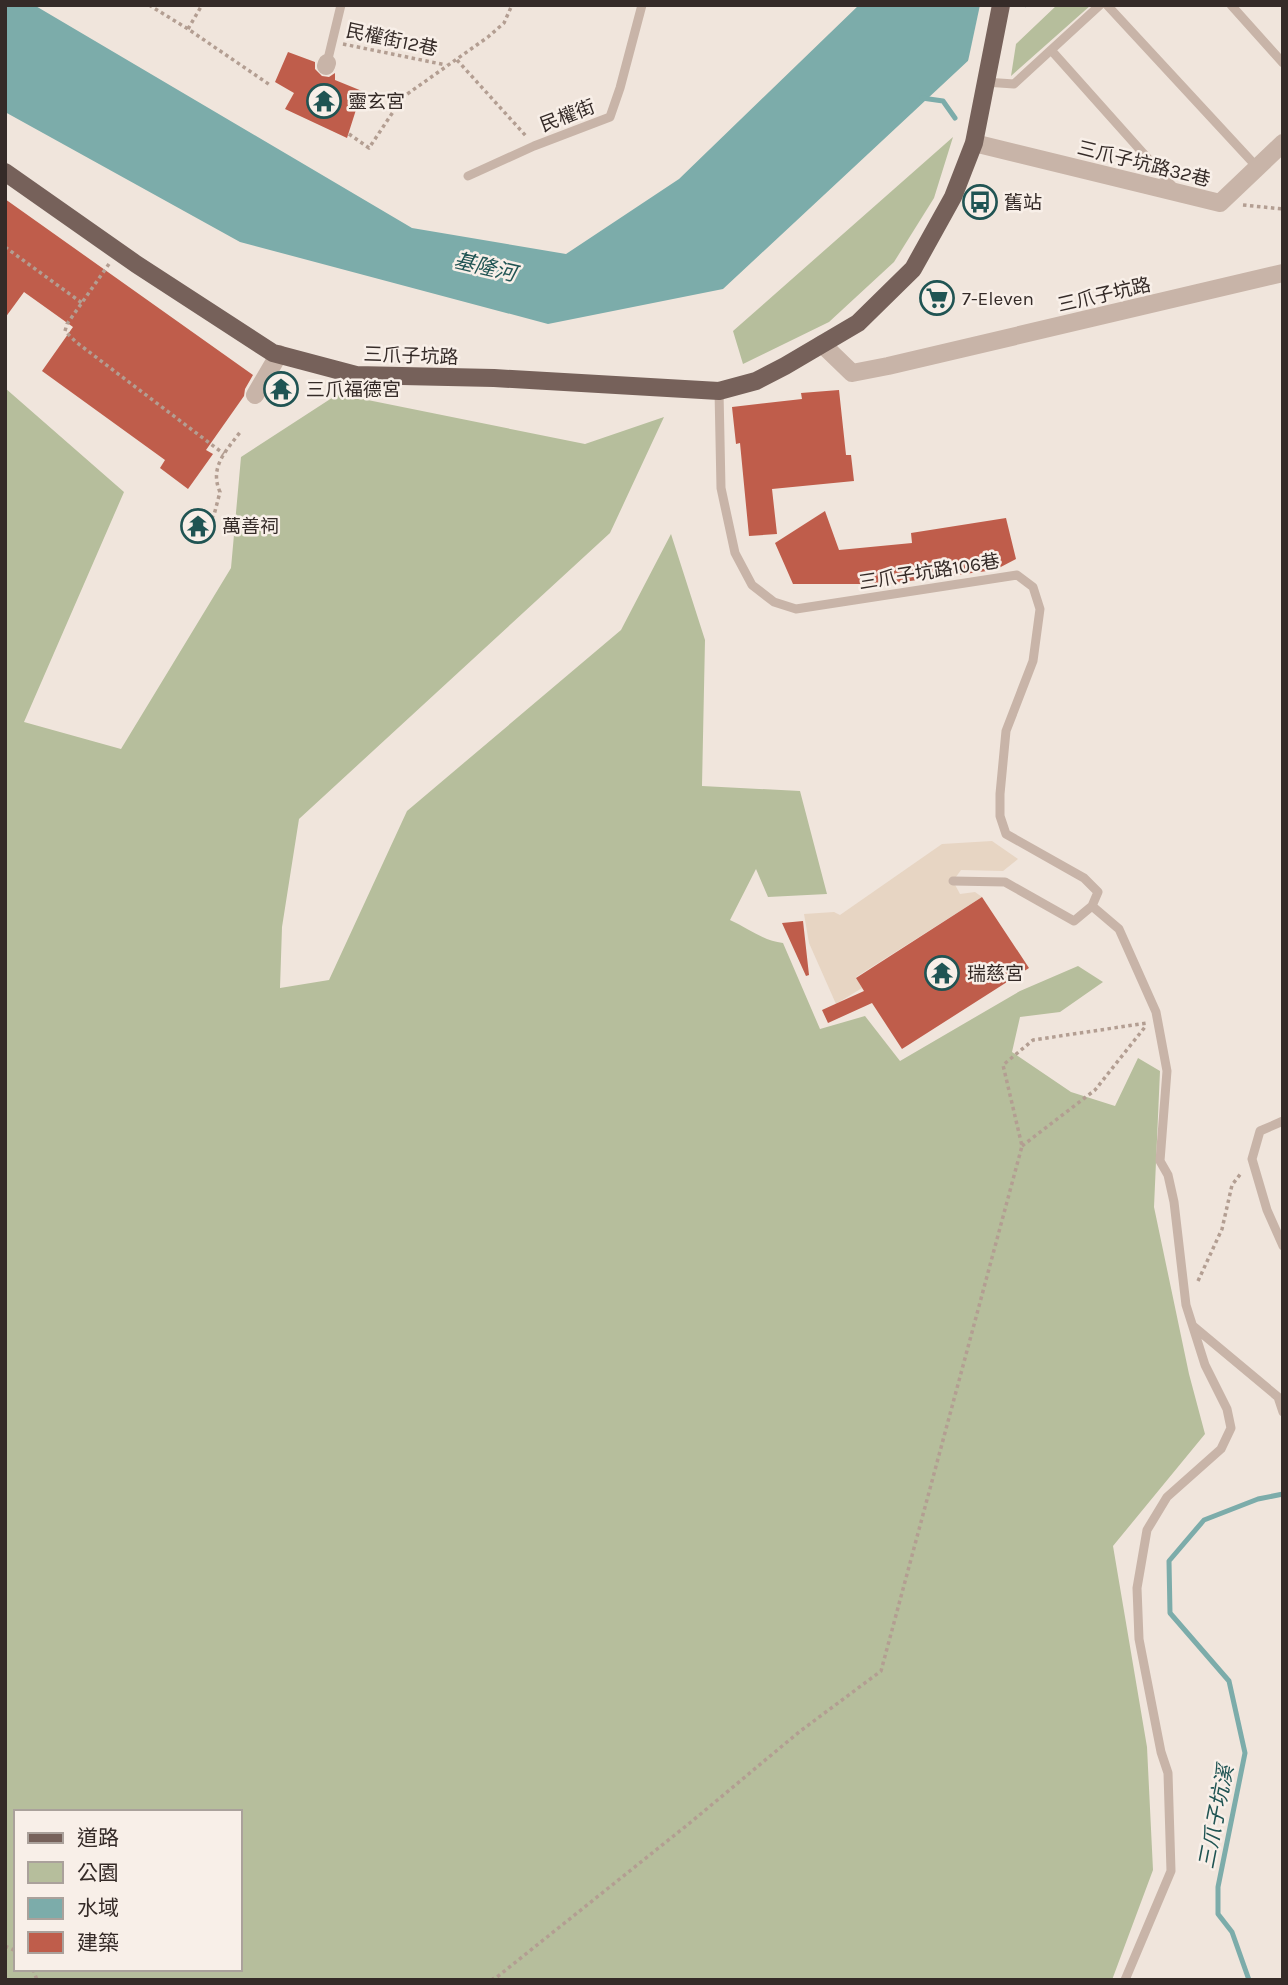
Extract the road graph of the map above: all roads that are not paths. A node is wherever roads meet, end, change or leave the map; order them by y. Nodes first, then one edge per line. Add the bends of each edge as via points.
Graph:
1 (341, 5) edge
2 (642, 5) edge
3 (1001, 5) edge
4 (1100, 5) edge
5 (1107, 5) edge
6 (1231, 5) edge
7 (1051, 50) junction
8 (1283, 62) edge
9 (327, 64) dead end
10 (985, 82) junction
11 (974, 143) junction
12 (1283, 143) edge
13 (1256, 166) junction
14 (5, 172) edge
15 (468, 176) dead end
16 (1179, 193) junction
17 (1283, 273) edge
18 (822, 344) junction
19 (279, 354) junction
20 (719, 391) junction
21 (255, 395) dead end
22 (953, 881) dead end
23 (1092, 906) junction
24 (1283, 1121) edge
25 (1283, 1246) edge
26 (1192, 1325) junction
27 (1283, 1412) edge
28 (1125, 1980) edge

1 - 9 lane
2 - 15 lane, 民權街 via 610,117
3 - 10 main road, 三爪子坑路
4 - 7 lane
5 - 13 lane
6 - 8 lane
7 - 10 lane via 1014,84
7 - 16 lane
10 - 11 main road, 三爪子坑路
11 - 16 street, 三爪子坑路32巷
11 - 18 main road, 三爪子坑路 via 953,197 913,269 858,323
12 - 13 street, 三爪子坑路32巷
13 - 16 street, 三爪子坑路32巷 via 1220,203
14 - 19 main road, 三爪子坑路 via 136,264
17 - 18 street, 三爪子坑路 via 852,373
18 - 20 main road, 三爪子坑路 via 756,381
19 - 20 main road, 三爪子坑路 via 356,375
19 - 21 street
20 - 23 lane, 三爪子坑路106巷 via 722,488 735,553 752,585 774,602 796,610 1017,575 1033,587 1041,609 1033,661 1006,731 1000,816 1006,834 1084,878 1098,892
22 - 23 lane via 1005,882 1074,921
23 - 26 lane via 1119,929 1156,1012 1167,1071 1160,1161 1174,1202
24 - 25 lane via 1260,1131 1252,1159
26 - 27 lane via 1278,1397
26 - 28 lane via 1231,1428 1222,1449 1167,1497 1147,1530 1136,1588 1139,1639 1168,1773 1171,1871

